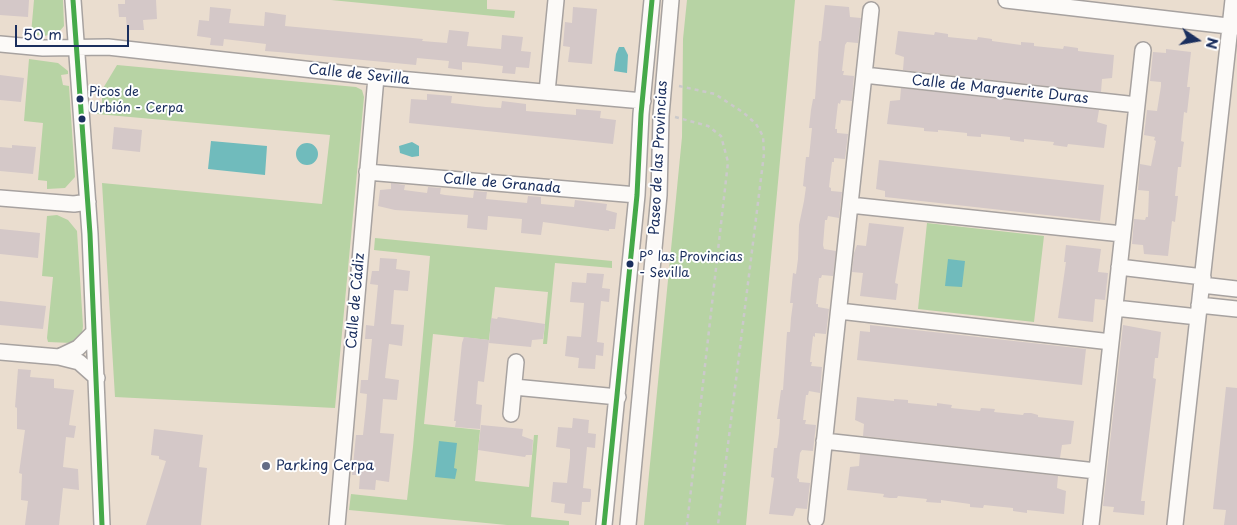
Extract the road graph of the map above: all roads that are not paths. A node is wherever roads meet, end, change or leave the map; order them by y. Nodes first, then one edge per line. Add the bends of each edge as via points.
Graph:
1 (73, 0) edge
2 (556, 0) edge
3 (652, 0) edge
4 (671, 0) edge
5 (1006, 0) edge
6 (1233, 0) edge
7 (871, 10) dead end
8 (1234, 26) edge
9 (0, 44) edge
10 (76, 47) junction
11 (1143, 50) dead end
12 (864, 75) junction
13 (376, 77) junction
14 (547, 92) junction
15 (643, 101) junction
16 (1137, 105) junction
17 (368, 172) junction
18 (637, 195) junction
19 (0, 198) edge
20 (88, 202) junction
21 (850, 205) junction
22 (1122, 234) junction
23 (1119, 267) junction
24 (1202, 281) junction
25 (1237, 289) edge
26 (1115, 308) junction
27 (1237, 310) edge
28 (1199, 311) junction
29 (838, 312) junction
30 (94, 332) junction
31 (1110, 342) junction
32 (0, 352) edge
33 (58, 358) junction
34 (516, 362) dead end
35 (97, 378) junction
36 (514, 387) junction
37 (618, 397) junction
38 (511, 414) dead end
39 (824, 441) junction
40 (1096, 471) junction
41 (816, 519) dead end
42 (102, 525) edge
43 (337, 525) edge
44 (604, 525) edge
45 (628, 525) edge
46 (1091, 525) edge
47 (1175, 525) edge

1 - 10 street
2 - 14 street
3 - 15 street, Paseo de las Provincias
4 - 45 street, Paseo de las Provincias via 661,116 658,204
5 - 8 street
6 - 8 street
7 - 12 street
8 - 24 street
9 - 10 street, Calle de Sevilla
10 - 13 street, Calle de Sevilla via 108,47
10 - 20 street
11 - 16 street
12 - 16 street, Calle de Marguerite Duras
12 - 21 street
13 - 14 street, Calle de Sevilla
13 - 17 street, Calle de Cádiz
14 - 15 street, Calle de Sevilla
15 - 18 street, Paseo de las Provincias
16 - 22 street
17 - 18 street, Calle de Granada
17 - 43 street, Calle de Cádiz
18 - 37 street, Paseo de las Provincias
19 - 20 street via 74,204
20 - 30 street
21 - 22 street
21 - 29 street
22 - 23 street
23 - 24 street
23 - 26 street
24 - 25 street
24 - 28 street
26 - 28 street
26 - 31 street
27 - 28 street
28 - 47 street
29 - 31 street
29 - 39 street
30 - 33 street via 78,348
30 - 35 street
31 - 40 street
32 - 33 street
33 - 35 street via 79,362
34 - 36 street
35 - 42 street
36 - 37 street
36 - 38 street
37 - 44 street, Paseo de las Provincias
39 - 40 street
39 - 41 street
40 - 46 street

